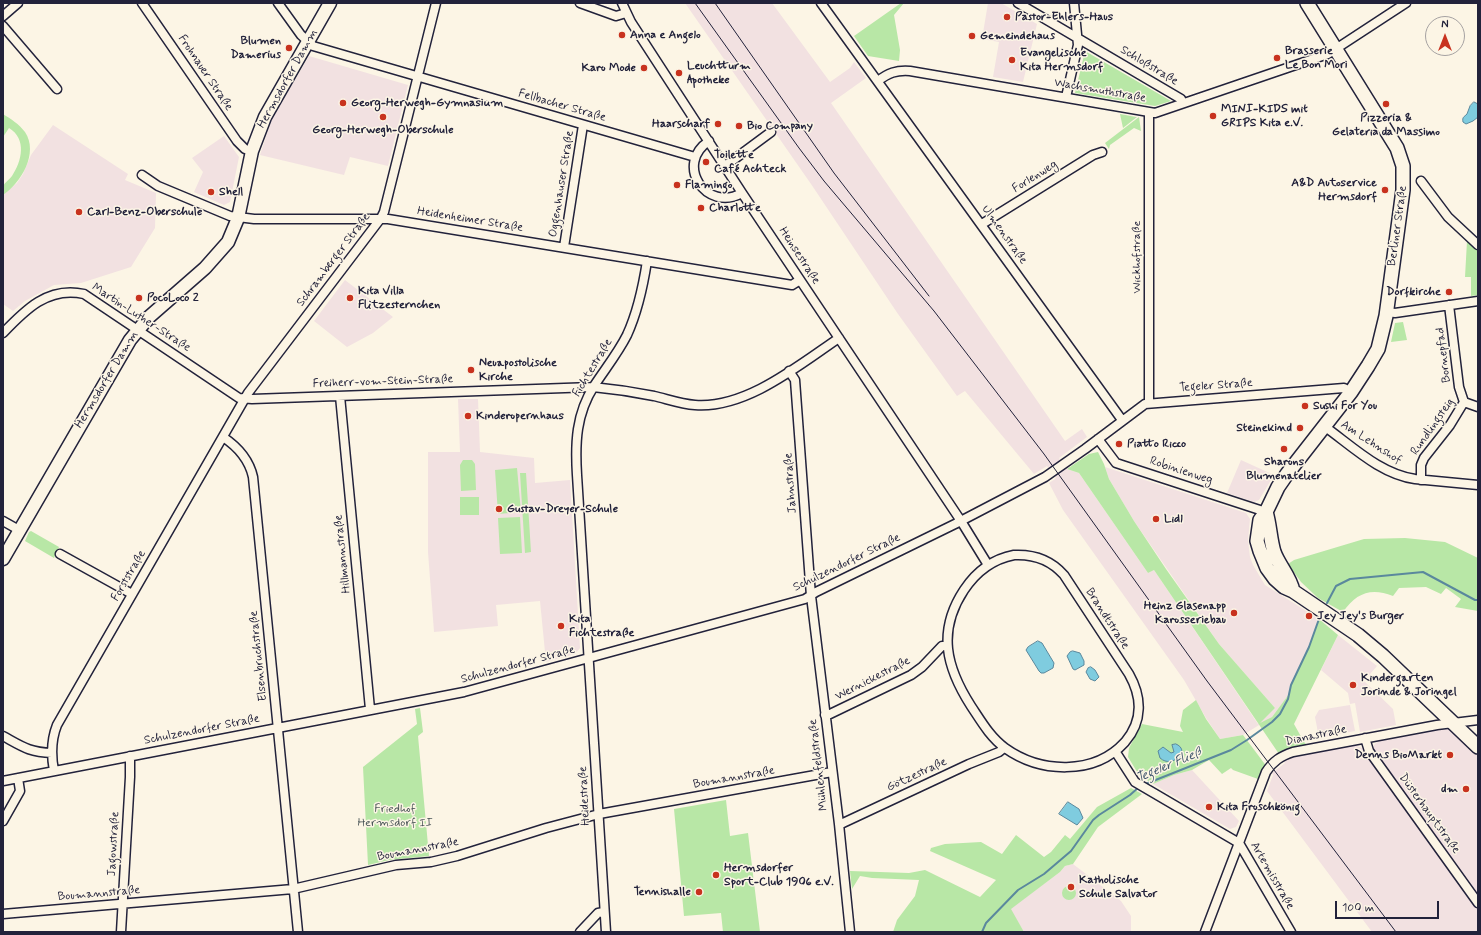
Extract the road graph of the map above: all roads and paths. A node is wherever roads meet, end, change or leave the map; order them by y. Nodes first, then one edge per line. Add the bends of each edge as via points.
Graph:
1 (18, 3) edge
2 (142, 3) edge
3 (278, 3) edge
4 (330, 3) edge
5 (436, 3) edge
6 (580, 3) edge
7 (622, 3) edge
8 (821, 3) edge
9 (1018, 3) edge
10 (1074, 3) edge
11 (1307, 3) edge
12 (1406, 3) edge
13 (626, 13) junction
14 (3, 16) edge
15 (3, 26) edge
16 (1078, 38) junction
17 (308, 42) junction
18 (1335, 49) junction
19 (419, 76) junction
20 (878, 81) junction
21 (57, 89) dead end
22 (1066, 97) junction
23 (1183, 103) junction
24 (1149, 112) junction
25 (583, 125) junction
26 (771, 132) dead end
27 (709, 141) junction
28 (252, 151) junction
29 (1102, 152) dead end
30 (695, 157) junction
31 (724, 166) junction
32 (142, 175) dead end
33 (1421, 181) dead end
34 (742, 193) junction
35 (238, 218) junction
36 (381, 218) junction
37 (982, 224) junction
38 (1478, 245) edge
39 (564, 247) junction
40 (647, 261) junction
41 (800, 280) junction
42 (1478, 301) edge
43 (1450, 305) junction
44 (1387, 312) junction
45 (137, 330) junction
46 (3, 333) edge
47 (839, 338) junction
48 (789, 371) junction
49 (593, 387) junction
50 (1351, 392) junction
51 (340, 396) junction
52 (245, 399) junction
53 (1150, 402) junction
54 (1464, 402) junction
55 (1478, 407) edge
56 (1122, 420) junction
57 (1324, 426) junction
58 (223, 437) junction
59 (1096, 440) junction
60 (1421, 480) junction
61 (1478, 485) edge
62 (1266, 512) junction
63 (3, 521) edge
64 (961, 521) junction
65 (19, 530) junction
66 (60, 554) dead end
67 (3, 559) edge
68 (988, 565) junction
69 (132, 594) junction
70 (811, 596) junction
71 (947, 646) junction
72 (589, 658) junction
73 (370, 709) junction
74 (826, 715) junction
75 (1478, 720) edge
76 (1452, 722) junction
77 (278, 728) junction
78 (3, 736) edge
79 (1365, 738) junction
80 (1478, 747) edge
81 (1004, 748) junction
82 (1115, 751) junction
83 (52, 753) junction
84 (130, 756) junction
85 (54, 771) junction
86 (832, 772) junction
87 (18, 778) junction
88 (3, 781) edge
89 (599, 814) junction
90 (3, 821) edge
91 (839, 824) junction
92 (1238, 843) junction
93 (293, 889) junction
94 (1478, 903) edge
95 (123, 904) junction
96 (604, 912) junction
97 (3, 914) edge
98 (121, 932) edge
99 (298, 932) edge
100 (580, 932) edge
101 (606, 932) edge
102 (850, 932) edge
103 (1205, 932) edge
104 (1291, 932) edge

1 - 14 street
2 - 28 street, Frohnauer Straße via 241,146
3 - 17 street
4 - 17 main road, Hermsdorfer Damm
5 - 19 street, Schramberger Straße
6 - 13 street via 616,16
7 - 13 street, Heinsestraße
8 - 20 street, Ulmenstraße
9 - 16 street, Schloßstraße
10 - 16 street
11 - 18 main road, Berliner Straße
12 - 18 street, Wachsmuthstraße
13 - 27 street, Heinsestraße
15 - 21 street
16 - 22 street
16 - 23 street, Schloßstraße via 1181,99
17 - 19 street, Fellbacher Straße via 313,46
17 - 28 main road, Hermsdorfer Damm via 265,117
18 - 23 street, Wachsmuthstraße via 1322,57
18 - 44 main road, Berliner Straße via 1393,141 1403,166 1403,190
19 - 25 street, Fellbacher Straße
19 - 36 street, Schramberger Straße
20 - 22 street, Wachsmuthstraße via 893,72 910,71
20 - 37 street, Ulmenstraße
22 - 24 street, Wachsmuthstraße
23 - 24 street, Wachsmuthstraße via 1155,113
24 - 53 street, Wickhofstraße
25 - 30 street, Fellbacher Straße
25 - 39 street, Oggenhauser Straße
26 - 31 street
27 - 30 street via 700,148
27 - 31 street, Heinsestraße
28 - 35 main road, Hermsdorfer Damm
29 - 37 street, Forlenweg via 1093,155
30 - 34 street via 694,172 704,190 713,196 726,198
31 - 34 street, Heinsestraße
32 - 35 street, Heidenheimer Straße via 158,186
33 - 38 street via 1448,217
34 - 41 street, Heinsestraße
35 - 36 street, Heidenheimer Straße
35 - 45 main road, Hermsdorfer Damm via 228,242 216,257
36 - 39 street, Heidenheimer Straße
36 - 52 street, Schramberger Straße
37 - 56 street, Ulmenstraße
39 - 40 street, Heidenheimer Straße
40 - 41 street, Heidenheimer Straße via 792,285
40 - 49 street, Fichtestraße via 642,290 631,324 617,352
41 - 47 street, Heinsestraße
42 - 43 street
43 - 44 street
43 - 54 street, Bornepfad
44 - 50 main road, Berliner Straße via 1378,349
45 - 46 street, Martin-Luther-Straße via 84,294 72,292 50,296 30,306
45 - 52 street, Martin-Luther-Straße via 239,398
45 - 65 main road, Hermsdorfer Damm
47 - 48 street, Freiherr-vom-Stein-Straße
47 - 64 street, Heinsestraße
48 - 49 street, Freiherr-vom-Stein-Straße via 753,393 734,401 709,405 680,403 624,390
48 - 70 street, Jahnstraße via 795,380
49 - 51 street, Freiherr-vom-Stein-Straße
49 - 72 street, Fichtestraße via 580,414 576,434
50 - 53 street, Tegeler Straße via 1344,388
50 - 57 main road, Berliner Straße
51 - 52 street, Freiherr-vom-Stein-Straße
51 - 73 street, Hillmannstraße
52 - 58 street, Forststraße
53 - 56 street, Tegeler Straße
54 - 55 street, Rundlingsteig
54 - 60 street, Rundlingsteig via 1424,458 1421,465
56 - 59 street, Tegeler Straße
57 - 60 street, Am Lehnshof via 1387,470 1405,478
57 - 62 main road, Berliner Straße via 1278,487
58 - 69 street, Forststraße
58 - 77 street, Elsenbruchstraße via 240,450 253,477
59 - 62 street, Robinienweg via 1116,463
59 - 64 street, Schulzendorfer Straße via 1045,477
60 - 61 street, Am Lehnshof
62 - 76 main road via 1270,522 1273,550 1291,582 1293,591 1358,635
63 - 65 street
64 - 68 street
64 - 70 street, Schulzendorfer Straße
65 - 67 main road, Hermsdorfer Damm
66 - 69 street
68 - 71 street, Brandtstraße via 966,586 954,606 949,622
68 - 82 street, Brandtstraße via 1008,556 1030,555 1052,563 1069,582 1129,674 1136,689 1139,704 1134,727
69 - 83 street, Forststraße via 57,726
70 - 72 street, Schulzendorfer Straße via 762,612
70 - 74 street, Mühlenfeldstraße
71 - 74 street, Wernickestraße via 942,646 911,675
71 - 81 street, Brandtstraße via 952,670 963,693 988,732
72 - 73 street, Schulzendorfer Straße via 464,692
72 - 89 street, Heidestraße
73 - 77 street, Schulzendorfer Straße
74 - 86 street, Mühlenfeldstraße
75 - 76 street, Dianastraße
76 - 79 street, Dianastraße
76 - 80 main road
77 - 84 street, Schulzendorfer Straße
77 - 93 street, Elsenbruchstraße
78 - 83 street via 26,749
79 - 92 street, Dianastraße via 1293,752 1271,764
79 - 94 street, Düsterhauptstraße via 1369,751
81 - 82 street, Brandtstraße via 1036,763 1064,768 1091,763
81 - 91 street, Götzestraße
82 - 92 street, Artemisstraße via 1135,782
83 - 85 street, Forststraße
84 - 85 street, Schulzendorfer Straße
84 - 95 street, Jagowstraße
85 - 87 street, Schulzendorfer Straße
86 - 89 street, Boumannstraße
86 - 91 street, Mühlenfeldstraße
87 - 88 street, Schulzendorfer Straße
87 - 90 street via 20,791
89 - 93 street, Boumannstraße via 457,856 431,862 396,865
89 - 96 street, Heidestraße
91 - 102 street, Mühlenfeldstraße
92 - 103 street, Dianastraße
92 - 104 street, Artemisstraße
93 - 95 street, Boumannstraße
93 - 99 street, Elsenbruchstraße
95 - 97 street, Boumannstraße
95 - 98 street, Jagowstraße
96 - 100 street via 598,913
96 - 101 street, Heidestraße

